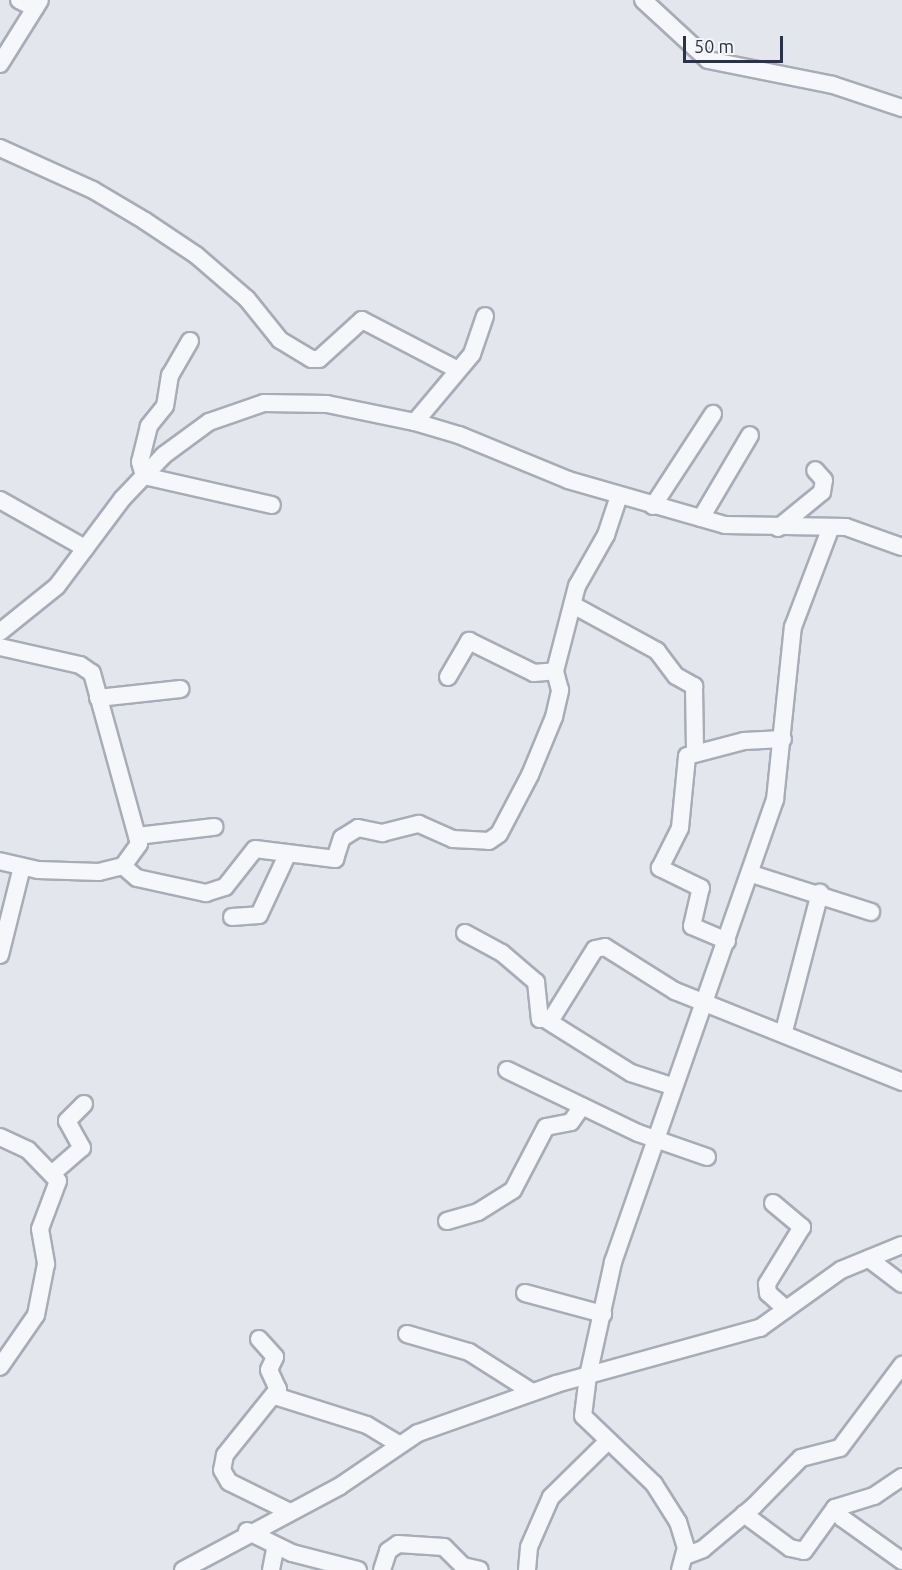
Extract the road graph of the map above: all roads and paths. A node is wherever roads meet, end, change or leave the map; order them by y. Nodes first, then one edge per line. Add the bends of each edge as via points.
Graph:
1 (19, 0) edge
2 (642, 0) edge
3 (37, 4) edge
4 (0, 64) edge
5 (902, 108) edge
6 (0, 148) edge
7 (485, 316) dead end
8 (190, 341) dead end
9 (458, 370) junction
10 (713, 414) dead end
11 (415, 422) junction
12 (750, 435) dead end
13 (815, 470) dead end
14 (144, 476) junction
15 (620, 496) junction
16 (0, 500) edge
17 (272, 505) dead end
18 (653, 506) junction
19 (701, 518) junction
20 (831, 527) junction
21 (778, 528) junction
22 (902, 547) edge
23 (86, 548) junction
24 (573, 605) junction
25 (0, 632) edge
26 (0, 647) edge
27 (555, 671) junction
28 (448, 677) dead end
29 (181, 689) dead end
30 (98, 698) junction
31 (783, 739) junction
32 (696, 750) junction
33 (214, 827) dead end
34 (137, 836) junction
35 (288, 853) junction
36 (0, 861) edge
37 (123, 866) junction
38 (22, 867) junction
39 (752, 874) junction
40 (820, 893) junction
41 (871, 912) dead end
42 (232, 917) dead end
43 (465, 933) dead end
44 (727, 941) junction
45 (0, 955) edge
46 (704, 1003) junction
47 (549, 1021) junction
48 (784, 1031) junction
49 (507, 1070) dead end
50 (902, 1082) edge
51 (672, 1086) junction
52 (84, 1104) dead end
53 (582, 1106) junction
54 (0, 1137) edge
55 (656, 1137) junction
56 (707, 1157) dead end
57 (54, 1172) junction
58 (773, 1203) dead end
59 (447, 1221) dead end
60 (902, 1245) edge
61 (869, 1259) junction
62 (902, 1284) edge
63 (525, 1293) dead end
64 (786, 1309) junction
65 (603, 1314) junction
66 (407, 1334) dead end
67 (259, 1340) dead end
68 (902, 1365) edge
69 (0, 1367) edge
70 (588, 1376) junction
71 (532, 1392) junction
72 (275, 1396) junction
73 (607, 1442) junction
74 (399, 1444) junction
75 (902, 1477) edge
76 (835, 1508) junction
77 (288, 1512) junction
78 (744, 1514) junction
79 (247, 1531) junction
80 (276, 1545) junction
81 (902, 1561) edge
82 (683, 1563) edge
83 (324, 1565) edge
84 (183, 1570) edge
85 (271, 1570) edge
86 (358, 1570) edge
87 (382, 1570) edge
88 (480, 1570) edge
89 (527, 1570) edge

1 - 3 street
2 - 5 street via 708,60 832,84
3 - 4 street
6 - 9 street via 93,190 170,238 247,299 280,340 312,359 319,359 362,320
7 - 9 street via 472,354
8 - 14 street via 170,375 165,406 149,426 140,462
9 - 11 street
10 - 18 street
11 - 14 street via 327,404 264,403 209,422
11 - 15 street
12 - 19 street
13 - 21 street via 824,480 822,492
14 - 17 street
14 - 23 street
15 - 18 street
15 - 24 street
16 - 23 street
18 - 19 street
19 - 21 street
20 - 21 street
20 - 22 street via 857,530
20 - 31 street via 793,627
23 - 25 street via 57,586
24 - 27 street
24 - 32 street via 657,651 675,676 691,682
26 - 30 street via 87,669
27 - 28 street via 534,673 484,644 469,641
27 - 35 street via 560,690 554,717 530,776 495,838 453,839 419,824 382,833 358,828 342,838 335,859
29 - 30 street
30 - 34 street
31 - 32 street
31 - 39 street via 775,800
32 - 44 street via 687,756 680,828 660,868 701,888 692,926
33 - 34 street
34 - 37 street via 138,851
35 - 37 street via 255,849 225,887 206,893 137,878
35 - 42 street via 259,915
36 - 38 street
37 - 38 street via 86,872
38 - 45 street
39 - 40 street
39 - 44 street
40 - 41 street
40 - 48 street
43 - 47 street via 502,953 536,982 537,1016
44 - 46 street
46 - 47 street via 655,982 613,950 599,947
46 - 48 street
46 - 51 street
47 - 51 street via 631,1073
48 - 50 street
49 - 53 street
51 - 55 street
52 - 57 street via 67,1121 82,1148
53 - 55 street
53 - 59 street via 571,1122 546,1127 513,1190 478,1212
54 - 57 street via 28,1150
55 - 56 street
55 - 65 street via 608,1277
57 - 69 street via 55,1195 40,1229 46,1276 36,1315
58 - 64 street via 802,1227 767,1284 768,1293
60 - 61 street
61 - 62 street
61 - 64 street via 833,1275
63 - 65 street
64 - 70 street via 743,1334
65 - 70 street
66 - 71 street via 469,1352
67 - 72 street via 275,1357 269,1370 279,1385
68 - 78 street via 840,1448 801,1458
70 - 71 street
70 - 73 street via 584,1416
71 - 74 street
72 - 74 street via 367,1425
72 - 77 street via 225,1455 222,1470 229,1482
73 - 82 street via 654,1484 678,1522
73 - 89 street via 570,1474 545,1506 527,1554
74 - 77 street via 340,1486
75 - 76 street via 874,1496
76 - 78 street via 808,1547 798,1551
76 - 81 street via 842,1518
77 - 79 street
78 - 82 street
79 - 80 street
79 - 84 street
80 - 83 street
80 - 85 street
83 - 86 street
87 - 88 street via 388,1551 398,1544 444,1546 463,1566

